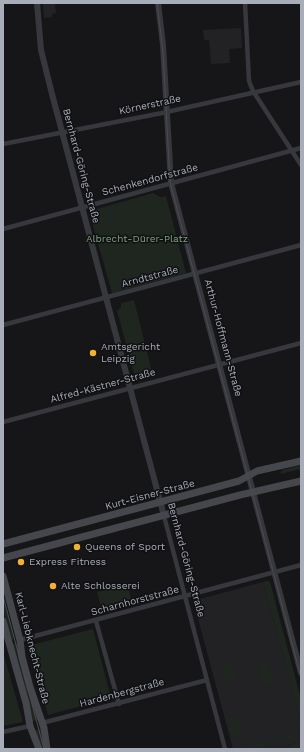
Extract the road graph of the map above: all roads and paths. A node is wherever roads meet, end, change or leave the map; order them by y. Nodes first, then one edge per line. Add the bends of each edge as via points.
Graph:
1 (37, 3) edge
2 (158, 3) edge
3 (245, 3) edge
4 (301, 82) edge
5 (253, 91) junction
6 (166, 112) junction
7 (62, 132) junction
8 (3, 144) edge
9 (301, 148) edge
10 (291, 151) junction
11 (301, 165) edge
12 (171, 183) junction
13 (81, 208) junction
14 (3, 229) edge
15 (301, 245) edge
16 (195, 274) junction
17 (106, 298) junction
18 (3, 324) edge
19 (301, 343) edge
20 (220, 365) junction
21 (130, 388) junction
22 (3, 422) edge
23 (301, 461) edge
24 (249, 475) junction
25 (301, 481) edge
26 (254, 493) junction
27 (160, 502) junction
28 (164, 516) junction
29 (3, 544) edge
30 (3, 558) edge
31 (301, 565) edge
32 (274, 572) junction
33 (3, 576) edge
34 (185, 597) junction
35 (96, 620) junction
36 (3, 621) edge
37 (20, 640) junction
38 (5, 642) edge
39 (299, 656) edge
40 (301, 673) edge
41 (207, 680) junction
42 (119, 704) junction
43 (42, 723) junction
44 (30, 726) junction
45 (3, 732) edge
46 (39, 749) edge
47 (47, 749) edge
48 (225, 749) edge

1 - 7 street, Bernhard-Göring-Straße via 41,50
2 - 6 street, Arthur-Hoffmann-Straße
3 - 5 street via 249,82
4 - 5 street, Körnerstraße
5 - 6 street, Körnerstraße
5 - 10 street
6 - 7 street, Körnerstraße
6 - 12 street, Arthur-Hoffmann-Straße
7 - 8 street, Körnerstraße
7 - 13 street, Bernhard-Göring-Straße
9 - 10 street, Schenkendorfstraße
10 - 11 street
10 - 12 street, Schenkendorfstraße
12 - 13 street, Schenkendorfstraße
12 - 16 street, Arthur-Hoffmann-Straße
13 - 14 street, Schenkendorfstraße
13 - 17 street, Bernhard-Göring-Straße
15 - 16 street, Arndtstraße
16 - 17 street, Arndtstraße
16 - 20 street, Arthur-Hoffmann-Straße
17 - 18 street, Arndtstraße
17 - 21 street, Bernhard-Göring-Straße
19 - 20 street, Alfred-Kästner-Straße
20 - 21 street, Alfred-Kästner-Straße
20 - 24 street, Arthur-Hoffmann-Straße
21 - 22 street, Alfred-Kästner-Straße
21 - 27 street, Bernhard-Göring-Straße
23 - 24 main road, Kurt-Eisner-Straße
24 - 26 street, Arthur-Hoffmann-Straße
24 - 27 main road, Kurt-Eisner-Straße via 239,481
25 - 26 main road
26 - 28 main road
26 - 32 street, Arthur-Hoffmann-Straße
27 - 28 street, Bernhard-Göring-Straße
27 - 29 main road, Kurt-Eisner-Straße
28 - 30 main road
28 - 34 street, Bernhard-Göring-Straße
31 - 32 street, Scharnhorststraße
32 - 34 street, Scharnhorststraße
32 - 39 street, Arthur-Hoffmann-Straße
33 - 37 main road, Karl-Liebknecht-Straße
34 - 35 street, Scharnhorststraße
34 - 41 street, Bernhard-Göring-Straße
35 - 37 street, Scharnhorststraße
35 - 42 street
36 - 38 main road, Karl-Liebknecht-Straße
37 - 43 main road, Karl-Liebknecht-Straße via 30,687
38 - 44 main road, Karl-Liebknecht-Straße via 25,696
39 - 40 street, Arthur-Hoffmann-Straße
41 - 42 street, Hardenbergstraße
41 - 48 street, Bernhard-Göring-Straße
42 - 43 street, Hardenbergstraße
43 - 47 main road, Karl-Liebknecht-Straße
44 - 45 street
44 - 46 main road, Karl-Liebknecht-Straße

